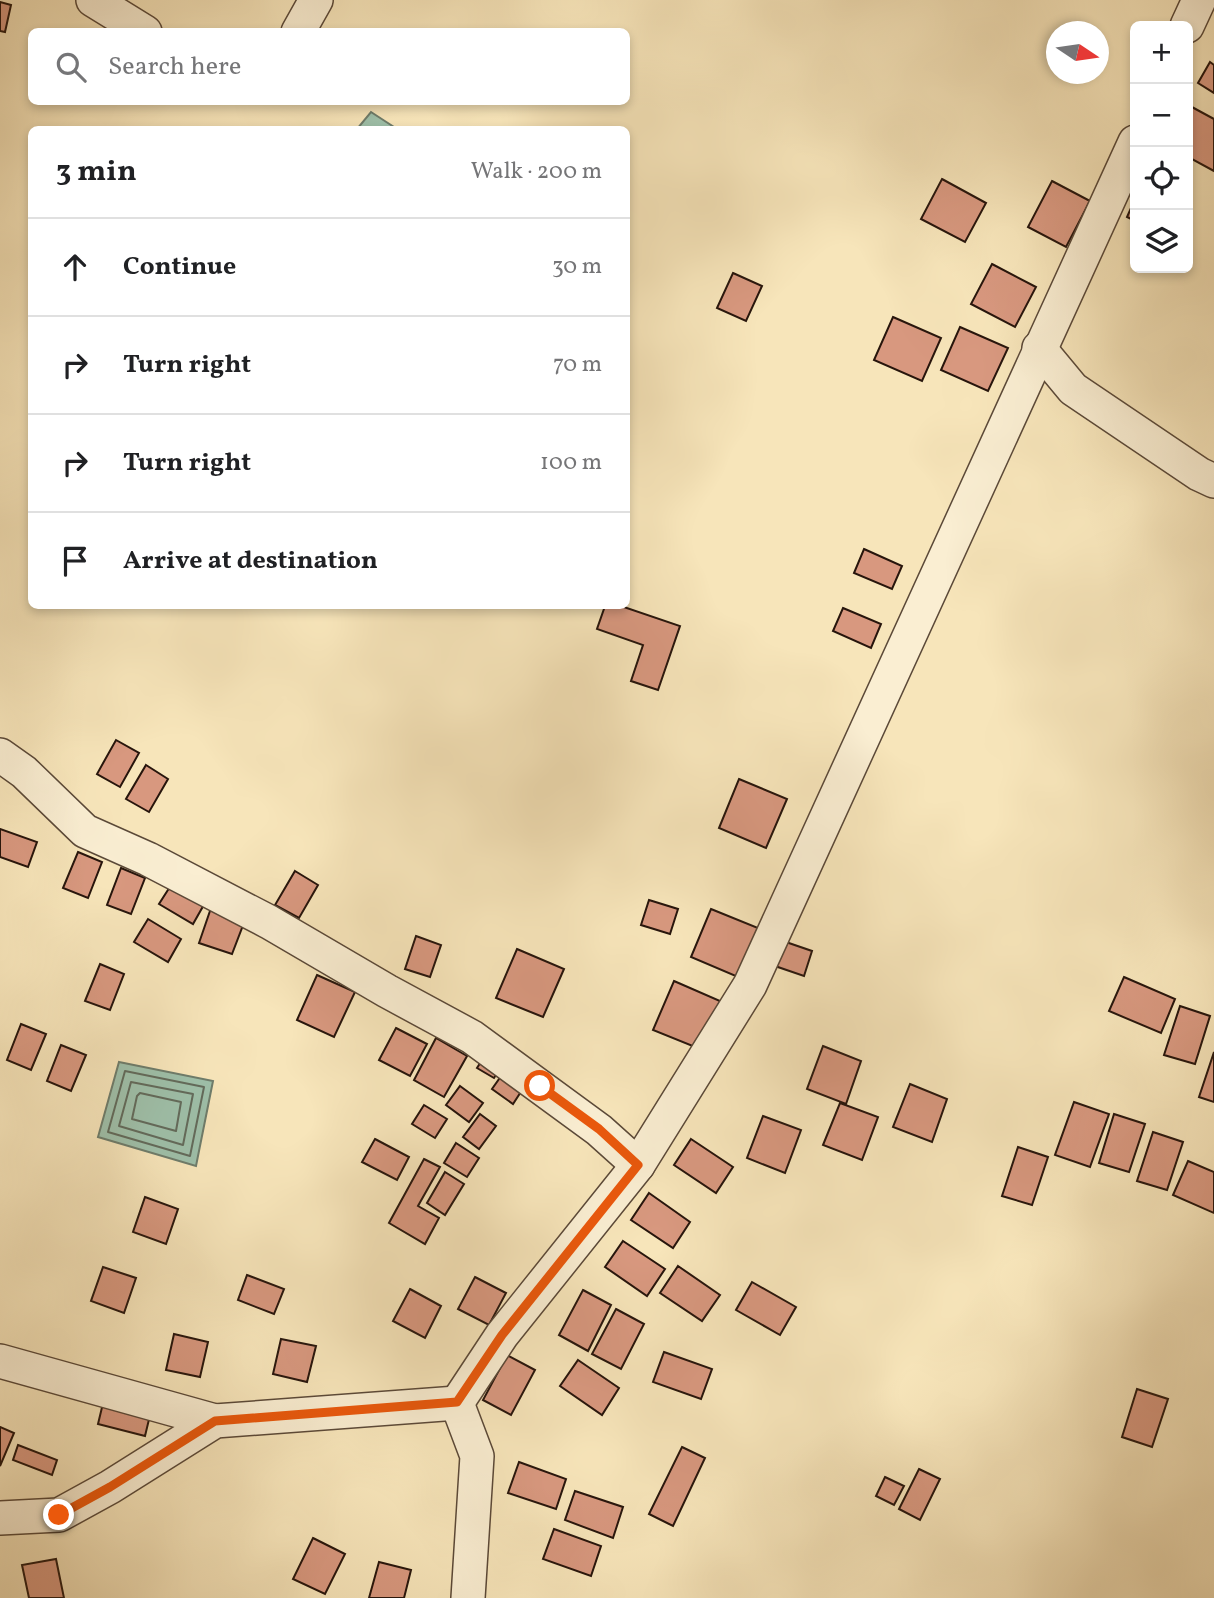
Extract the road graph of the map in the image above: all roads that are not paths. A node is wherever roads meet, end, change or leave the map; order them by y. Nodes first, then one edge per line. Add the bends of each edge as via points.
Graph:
1 (93, 0) edge
2 (316, 0) edge
3 (1199, 0) edge
4 (1189, 21) edge
5 (138, 28) edge
6 (300, 28) edge
7 (1133, 147) edge
8 (1039, 348) junction
9 (1214, 481) edge
10 (0, 755) edge
11 (638, 1165) junction
12 (0, 1361) edge
13 (457, 1402) junction
14 (215, 1421) junction
15 (0, 1518) edge
16 (468, 1598) edge

1 - 5 street
2 - 6 street
3 - 4 street
7 - 8 street
8 - 9 street via 1073,389
8 - 11 street via 750,985
10 - 11 street via 85,831 270,922 472,1037 599,1129
11 - 13 street via 502,1335
12 - 14 street
13 - 14 street
13 - 16 street via 477,1457
14 - 15 street via 59,1515

